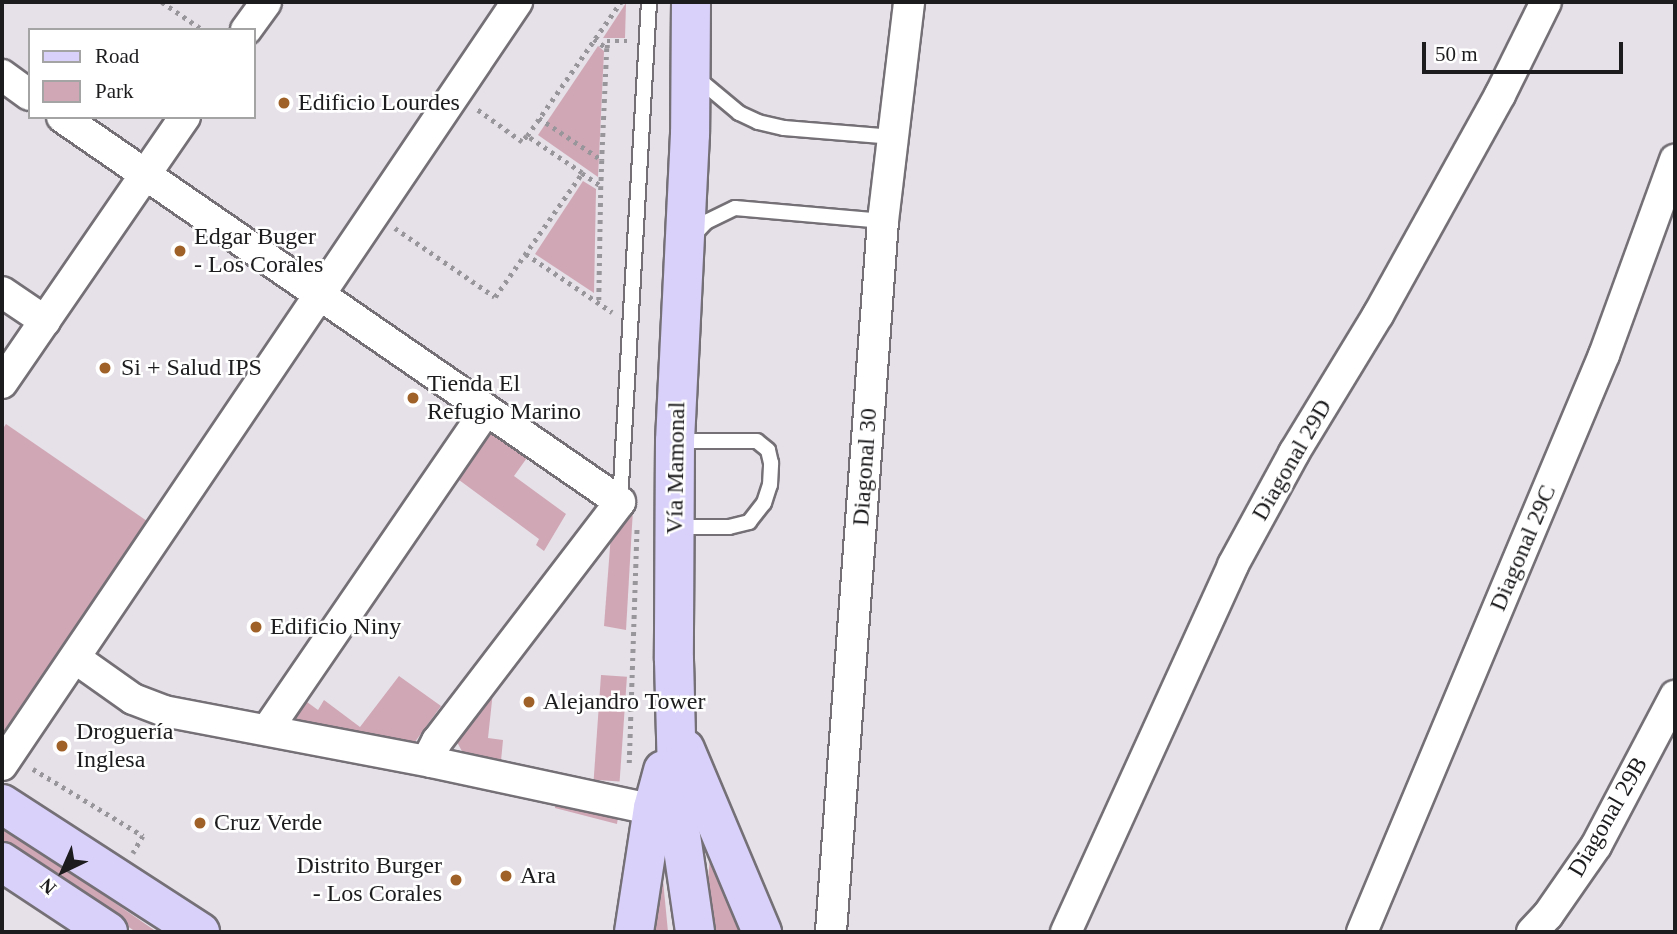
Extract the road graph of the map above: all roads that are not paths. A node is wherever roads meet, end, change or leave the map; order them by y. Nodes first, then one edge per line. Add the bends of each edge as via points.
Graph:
1 (266, 2) edge
2 (517, 2) edge
3 (649, 2) edge
4 (691, 2) edge
5 (909, 2) edge
6 (1546, 2) edge
7 (247, 28) edge
8 (690, 72) junction
9 (2, 75) edge
10 (28, 94) edge
11 (65, 119) edge
12 (184, 119) edge
13 (894, 137) junction
14 (1675, 160) edge
15 (144, 174) junction
16 (883, 221) junction
17 (684, 246) junction
18 (2, 292) edge
19 (317, 296) junction
20 (45, 321) junction
21 (2, 383) edge
22 (486, 410) junction
23 (675, 441) junction
24 (620, 502) junction
25 (675, 527) junction
26 (75, 659) junction
27 (1675, 696) edge
28 (674, 724) junction
29 (267, 730) junction
30 (6, 760) edge
31 (431, 762) junction
32 (2, 804) edge
33 (666, 811) junction
34 (2, 862) edge
35 (108, 932) edge
36 (200, 932) edge
37 (634, 932) edge
38 (695, 932) edge
39 (762, 932) edge
40 (831, 932) edge
41 (1066, 932) edge
42 (1362, 932) edge
43 (1532, 932) edge

1 - 7 street
2 - 19 street
3 - 24 lane
4 - 8 main road, Vía Mamonal
5 - 13 street, Diagonal 30
6 - 41 street, Diagonal 29D via 1378,315 1233,565
8 - 13 lane via 739,113 758,122
8 - 17 main road, Vía Mamonal
9 - 10 street
11 - 15 street
12 - 15 street
13 - 16 street, Diagonal 30
14 - 42 street, Diagonal 29C via 1604,355
15 - 19 street
15 - 20 street
16 - 17 lane via 735,208 706,222
16 - 40 street, Diagonal 30
17 - 23 main road, Vía Mamonal
18 - 20 street
19 - 22 street
19 - 26 street
20 - 21 street
22 - 24 street
22 - 29 street
23 - 25 main road, Vía Mamonal
23 - 25 lane via 757,441 768,450 771,463 764,503 749,522 729,527
24 - 31 street via 437,741
25 - 28 main road, Vía Mamonal
26 - 29 street via 133,699 164,711
26 - 30 street
27 - 43 street, Diagonal 29B via 1596,846
28 - 33 main road, Vía Mamonal
28 - 39 main road
29 - 31 street
31 - 33 street
32 - 36 main road
33 - 37 main road
33 - 38 main road, Vía Mamonal
34 - 35 main road

